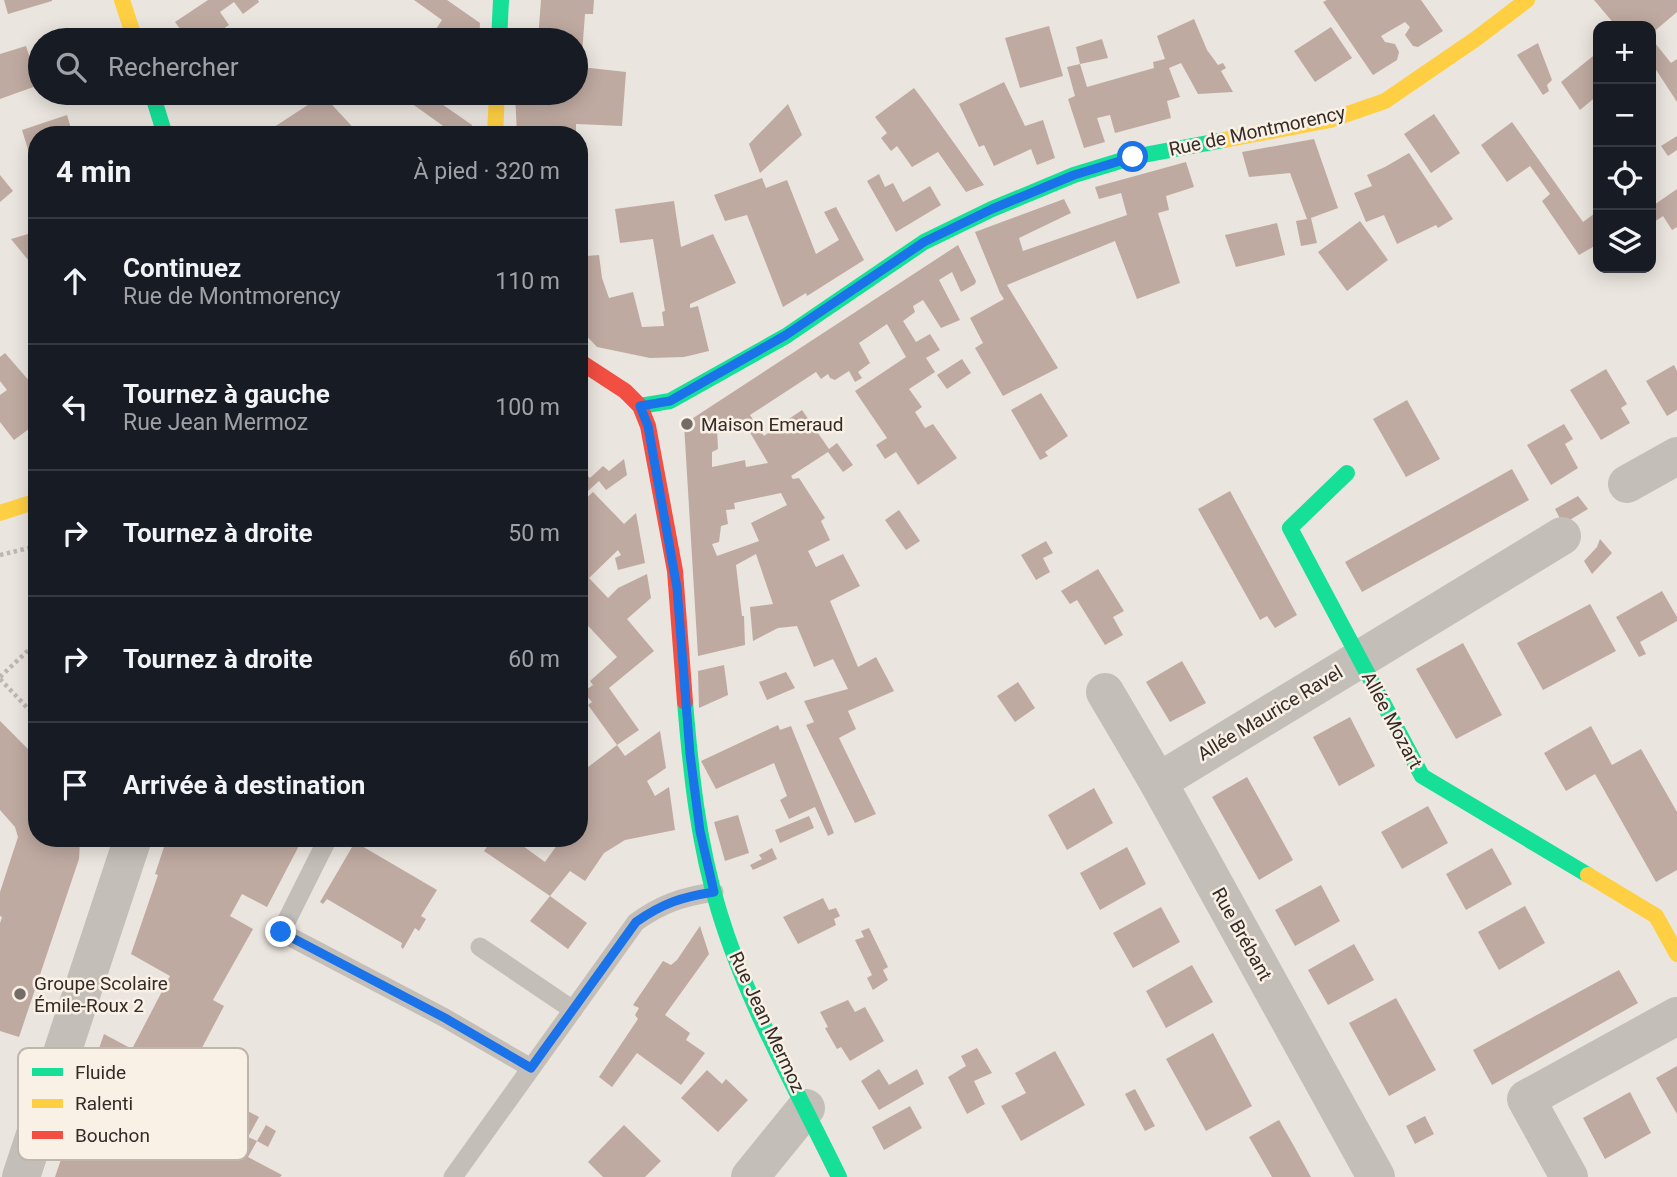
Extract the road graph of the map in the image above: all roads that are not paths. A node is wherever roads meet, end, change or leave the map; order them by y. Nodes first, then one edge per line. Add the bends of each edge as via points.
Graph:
1 (122, 0) edge
2 (501, 0) edge
3 (1527, 0) edge
4 (131, 28) edge
5 (500, 28) edge
6 (156, 105) edge
7 (496, 105) edge
8 (162, 126) edge
9 (495, 126) edge
10 (588, 366) edge
11 (640, 406) junction
12 (1677, 456) edge
13 (1347, 473) dead end
14 (1627, 484) dead end
15 (28, 504) edge
16 (0, 513) edge
17 (1562, 536) dead end
18 (1360, 659) junction
19 (1105, 692) dead end
20 (1158, 782) junction
21 (130, 847) edge
22 (324, 847) edge
23 (714, 892) junction
24 (480, 947) dead end
25 (1677, 954) edge
26 (573, 1010) junction
27 (1677, 1016) edge
28 (64, 1048) edge
29 (531, 1068) junction
30 (806, 1108) junction
31 (27, 1160) edge
32 (21, 1177) edge
33 (453, 1177) edge
34 (750, 1177) edge
35 (839, 1177) edge
36 (1376, 1177) edge
37 (1569, 1177) edge

1 - 4 street
2 - 5 street
3 - 11 street, Rue de Montmorency via 1385,101 1331,120 1133,157 1074,175 924,242 775,342 670,401
6 - 8 street
7 - 9 street
10 - 11 street
11 - 23 street, Rue Jean Mermoz via 648,426 677,588 690,754
12 - 14 street
13 - 18 street, Allée Mozart via 1290,527
15 - 16 street
17 - 18 street, Allée Maurice Ravel
18 - 20 street, Allée Maurice Ravel
18 - 25 street, Allée Mozart via 1422,776 1656,916
19 - 20 street, Rue Brébant
20 - 36 street, Rue Brébant
21 - 28 street
22 - 29 lane via 281,932
23 - 26 lane via 682,897 636,922
23 - 30 street, Rue Jean Mermoz via 746,986
24 - 26 lane
26 - 29 lane
27 - 37 street via 1526,1099
29 - 33 lane
30 - 34 street
30 - 35 street, Rue Jean Mermoz
31 - 32 street

